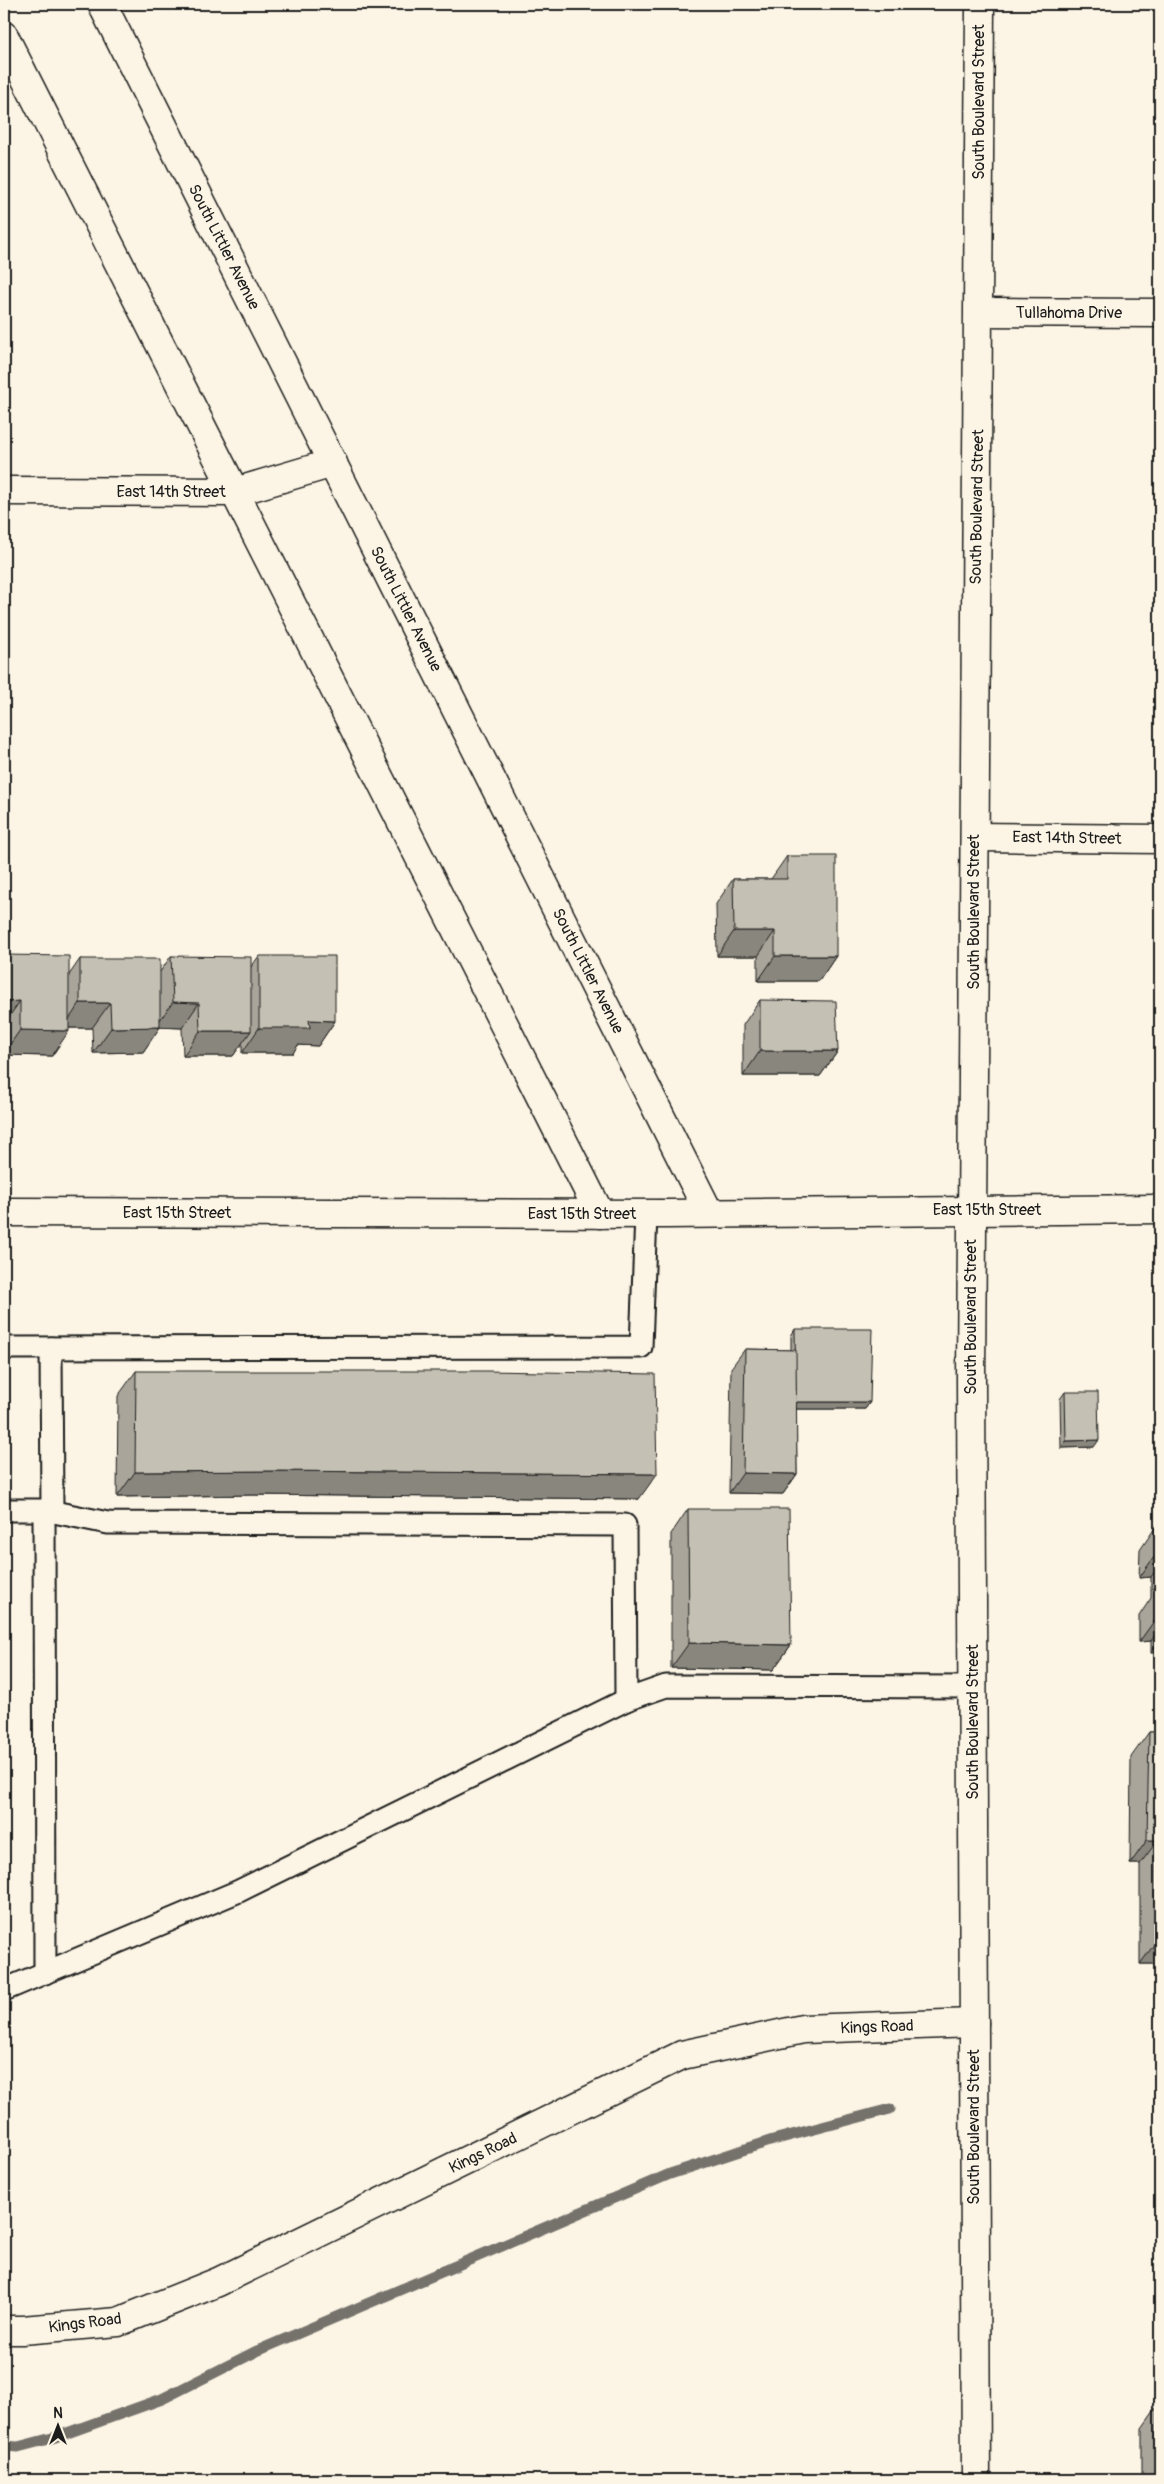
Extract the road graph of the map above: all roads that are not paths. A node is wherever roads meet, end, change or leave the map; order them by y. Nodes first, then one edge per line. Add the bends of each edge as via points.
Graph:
1 (102, 4) edge
2 (980, 4) edge
3 (4, 36) edge
4 (979, 312) junction
5 (1160, 313) edge
6 (333, 463) junction
7 (4, 491) edge
8 (235, 492) junction
9 (975, 837) junction
10 (1160, 839) edge
11 (1160, 1209) edge
12 (972, 1210) junction
13 (4, 1212) edge
14 (600, 1214) junction
15 (646, 1214) junction
16 (709, 1214) junction
17 (4, 1348) edge
18 (51, 1348) junction
19 (4, 1510) edge
20 (48, 1511) junction
21 (974, 1687) junction
22 (626, 1700) junction
23 (45, 1972) junction
24 (4, 1990) edge
25 (974, 2024) junction
26 (4, 2330) edge
27 (976, 2480) edge

1 - 6 street, South Littler Avenue
2 - 4 street, South Boulevard Street
3 - 8 street
4 - 5 street, Tullahoma Drive
4 - 9 street, South Boulevard Street
6 - 8 street, East 14th Street
6 - 16 street, South Littler Avenue
7 - 8 street, East 14th Street
8 - 14 street
9 - 10 street, East 14th Street
9 - 12 street, South Boulevard Street
11 - 12 street, East 15th Street
12 - 16 street, East 15th Street
12 - 21 street, South Boulevard Street
13 - 14 street, East 15th Street
14 - 15 street, East 15th Street
15 - 16 street, East 15th Street
15 - 18 lane via 642,1347
17 - 18 lane
18 - 20 lane
19 - 20 lane
20 - 22 lane via 108,1523 625,1525
20 - 23 lane
21 - 22 lane via 666,1686
21 - 25 street, South Boulevard Street
22 - 23 lane via 239,1890
23 - 24 lane
25 - 26 street, Kings Road via 803,2029 682,2055 218,2282 118,2322
25 - 27 street, South Boulevard Street

